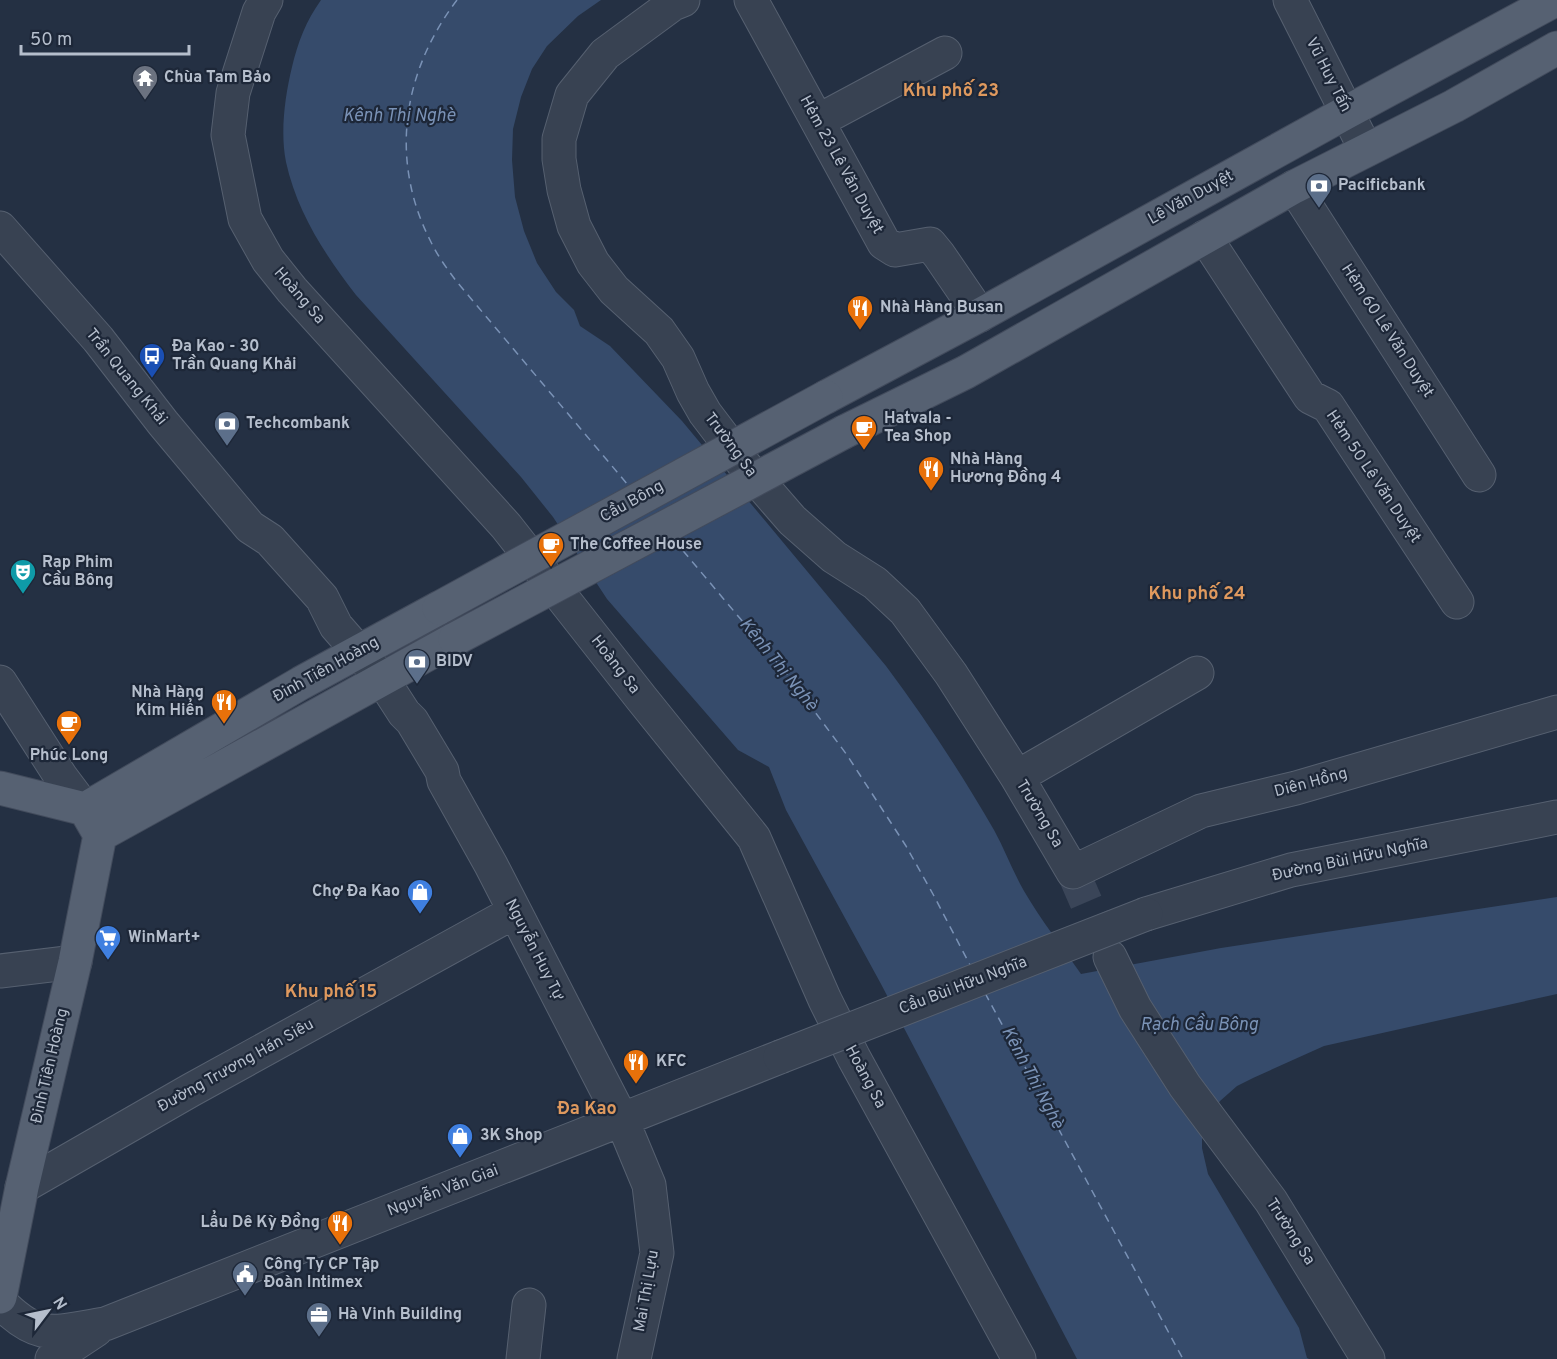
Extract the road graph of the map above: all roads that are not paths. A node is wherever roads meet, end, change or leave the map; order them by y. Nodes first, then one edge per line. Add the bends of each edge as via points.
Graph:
1 (266, 0) edge
2 (683, 0) edge
3 (751, 0) edge
4 (1290, 0) edge
5 (1555, 0) edge
6 (1557, 48) edge
7 (945, 53) dead end
8 (1347, 112) junction
9 (818, 121) junction
10 (1366, 150) junction
11 (1294, 187) junction
12 (0, 228) edge
13 (1205, 237) junction
14 (980, 315) junction
15 (826, 397) joint
16 (1479, 475) dead end
17 (1456, 602) dead end
18 (439, 608) joint
19 (359, 652) junction
20 (1197, 673) dead end
21 (382, 679) junction
22 (0, 682) edge
23 (1557, 712) edge
24 (1017, 777) junction
25 (0, 788) edge
26 (1557, 817) edge
27 (92, 822) junction
28 (1073, 872) joint
29 (514, 912) junction
30 (1146, 914) joint
31 (1110, 957) tunnel mouth
32 (75, 962) junction
33 (0, 971) edge
34 (780, 1057) joint
35 (622, 1120) junction
36 (22, 1187) junction
37 (0, 1297) edge
38 (0, 1302) edge
39 (529, 1305) dead end
40 (105, 1324) junction
41 (52, 1359) edge
42 (523, 1359) edge
43 (634, 1359) edge
44 (1019, 1359) edge
45 (1368, 1359) edge

1 - 44 street, Hoàng Sa via 258,12 233,93 228,135 245,219 262,250 292,290 506,526 754,838 854,1058
2 - 24 street, Trường Sa via 605,54 572,95 559,139 559,159 574,226 593,263 614,290 659,331 678,358 705,413 746,467 792,520 905,611
3 - 9 street, Hẻm 23 Lê Văn Duyệt
4 - 8 street, Vũ Huy Tấn
5 - 8 main road, Lê Văn Duyệt
6 - 10 main road
7 - 9 street
8 - 10 street, Vũ Huy Tấn
8 - 14 main road, Lê Văn Duyệt
9 - 14 street, Hẻm 23 Lê Văn Duyệt via 884,243 895,250 930,244
10 - 11 main road
11 - 13 main road
11 - 16 street, Hẻm 60 Lê Văn Duyệt
12 - 19 street, Trần Quang Khải via 98,339 250,527 259,551 318,617 336,626
13 - 17 street, Hẻm 50 Lê Văn Duyệt via 1310,397 1328,406
13 - 21 main road, bridge via 966,372 844,432
14 - 15 main road, Lê Văn Duyệt
15 - 18 main road, Cầu Bông, bridge
18 - 19 main road, Đinh Tiên Hoàng
19 - 21 street, Trần Quang Khải
19 - 27 main road, Đinh Tiên Hoàng via 301,683
20 - 24 street
21 - 27 main road
21 - 29 street, Nguyễn Huy Tự via 435,774 444,781
22 - 27 street
23 - 28 street, Diên Hồng via 1296,788 1201,811
24 - 28 street, Trường Sa
25 - 27 main road
26 - 30 street, Đường Bùi Hữu Nghĩa via 1291,870
27 - 32 main road, Đinh Tiên Hoàng
29 - 35 street, Nguyễn Huy Tự
29 - 36 street, Đường Trương Hán Siêu
30 - 34 street, Cầu Bùi Hữu Nghĩa, bridge
31 - 45 street, Trường Sa via 1135,1008 1185,1086 1271,1201
32 - 33 street
32 - 36 main road, Đinh Tiên Hoàng
34 - 35 street, Nguyễn Văn Giai
35 - 40 street, Nguyễn Văn Giai
35 - 43 street, Mai Thị Lựu via 650,1185 657,1253
36 - 37 main road, Đinh Tiên Hoàng
38 - 40 street, Nguyễn Văn Giai via 37,1330 55,1332
39 - 42 street
40 - 41 street, Nguyễn Văn Giai

